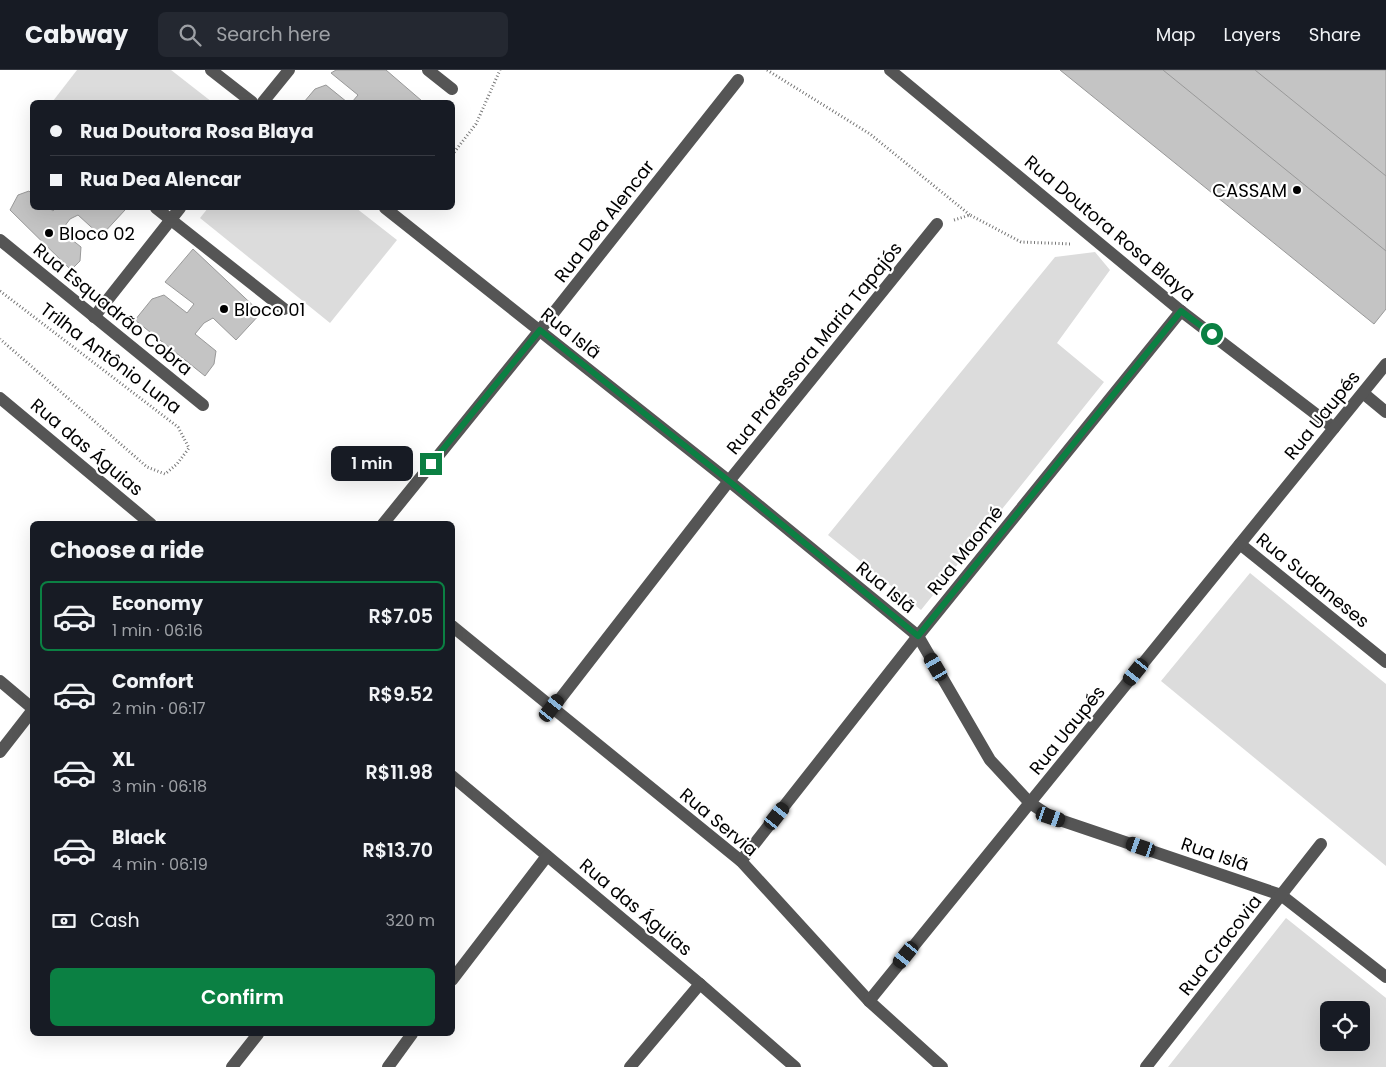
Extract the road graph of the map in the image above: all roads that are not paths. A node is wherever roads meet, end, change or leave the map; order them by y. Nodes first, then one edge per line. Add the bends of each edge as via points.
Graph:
1 (211, 70) edge
2 (289, 70) edge
3 (428, 70) edge
4 (890, 70) edge
5 (738, 80) dead end
6 (452, 89) dead end
7 (249, 100) edge
8 (265, 100) edge
9 (159, 210) edge
10 (178, 210) edge
11 (388, 210) edge
12 (171, 219) junction
13 (937, 224) road end
14 (0, 240) edge
15 (284, 309) dead end
16 (1181, 311) junction
17 (94, 317) junction
18 (540, 330) junction
19 (1386, 364) edge
20 (1363, 393) junction
21 (0, 398) edge
22 (203, 405) dead end
23 (1386, 412) edge
24 (1334, 428) junction
25 (729, 481) junction
26 (147, 521) edge
27 (385, 521) edge
28 (1240, 544) junction
29 (455, 628) edge
30 (918, 636) junction
31 (1386, 662) edge
32 (0, 681) edge
33 (30, 708) edge
34 (552, 708) junction
35 (30, 713) edge
36 (0, 752) edge
37 (455, 779) edge
38 (1030, 803) junction
39 (1321, 844) dead end
40 (547, 856) junction
41 (741, 862) junction
42 (1281, 895) junction
43 (455, 976) edge
44 (1386, 977) edge
45 (700, 984) junction
46 (869, 1001) junction
47 (256, 1036) edge
48 (411, 1036) edge
49 (232, 1067) edge
50 (388, 1067) edge
51 (630, 1067) edge
52 (795, 1067) edge
53 (942, 1067) edge
54 (1146, 1067) edge

1 - 7 street
2 - 8 street
3 - 6 street
4 - 16 street, Rua Doutora Rosa Blaya
5 - 18 street, Rua Dea Alencar
9 - 12 street
10 - 12 street
11 - 18 street, Rua Islã
12 - 15 street
12 - 17 street
13 - 25 street, Rua Professora Maria Tapajós
14 - 17 street, Rua Esquadrão Cobra
16 - 24 street, Rua Doutora Rosa Blaya
16 - 30 street, Rua Maomé
17 - 22 street, Rua Esquadrão Cobra
18 - 25 street, Rua Islã
18 - 27 street, Rua Dea Alencar
19 - 20 street, Rua Uaupés
20 - 23 street
20 - 24 street, Rua Uaupés
21 - 26 street, Rua das Águias
24 - 28 street, Rua Uaupés
25 - 30 street, Rua Islã
25 - 34 street, Rua Professora Maria Tapajós
28 - 31 street, Rua Sudaneses
28 - 38 street, Rua Uaupés
29 - 34 street, Rua Servia
30 - 38 street, Rua Islã via 990,760
30 - 41 street, Rua Maomé
32 - 33 street
34 - 41 street, Rua Servia
35 - 36 street
37 - 40 street, Rua das Águias
38 - 42 street, Rua Islã via 1051,817
38 - 46 street, Rua Uaupés
39 - 42 street, Rua Cracovia
40 - 43 street
40 - 45 street, Rua das Águias
41 - 46 street, Rua Servia
42 - 44 street, Rua Islã
42 - 54 street, Rua Cracovia
45 - 51 street
45 - 52 street, Rua das Águias
46 - 53 street, Rua Servia
47 - 49 street
48 - 50 street

